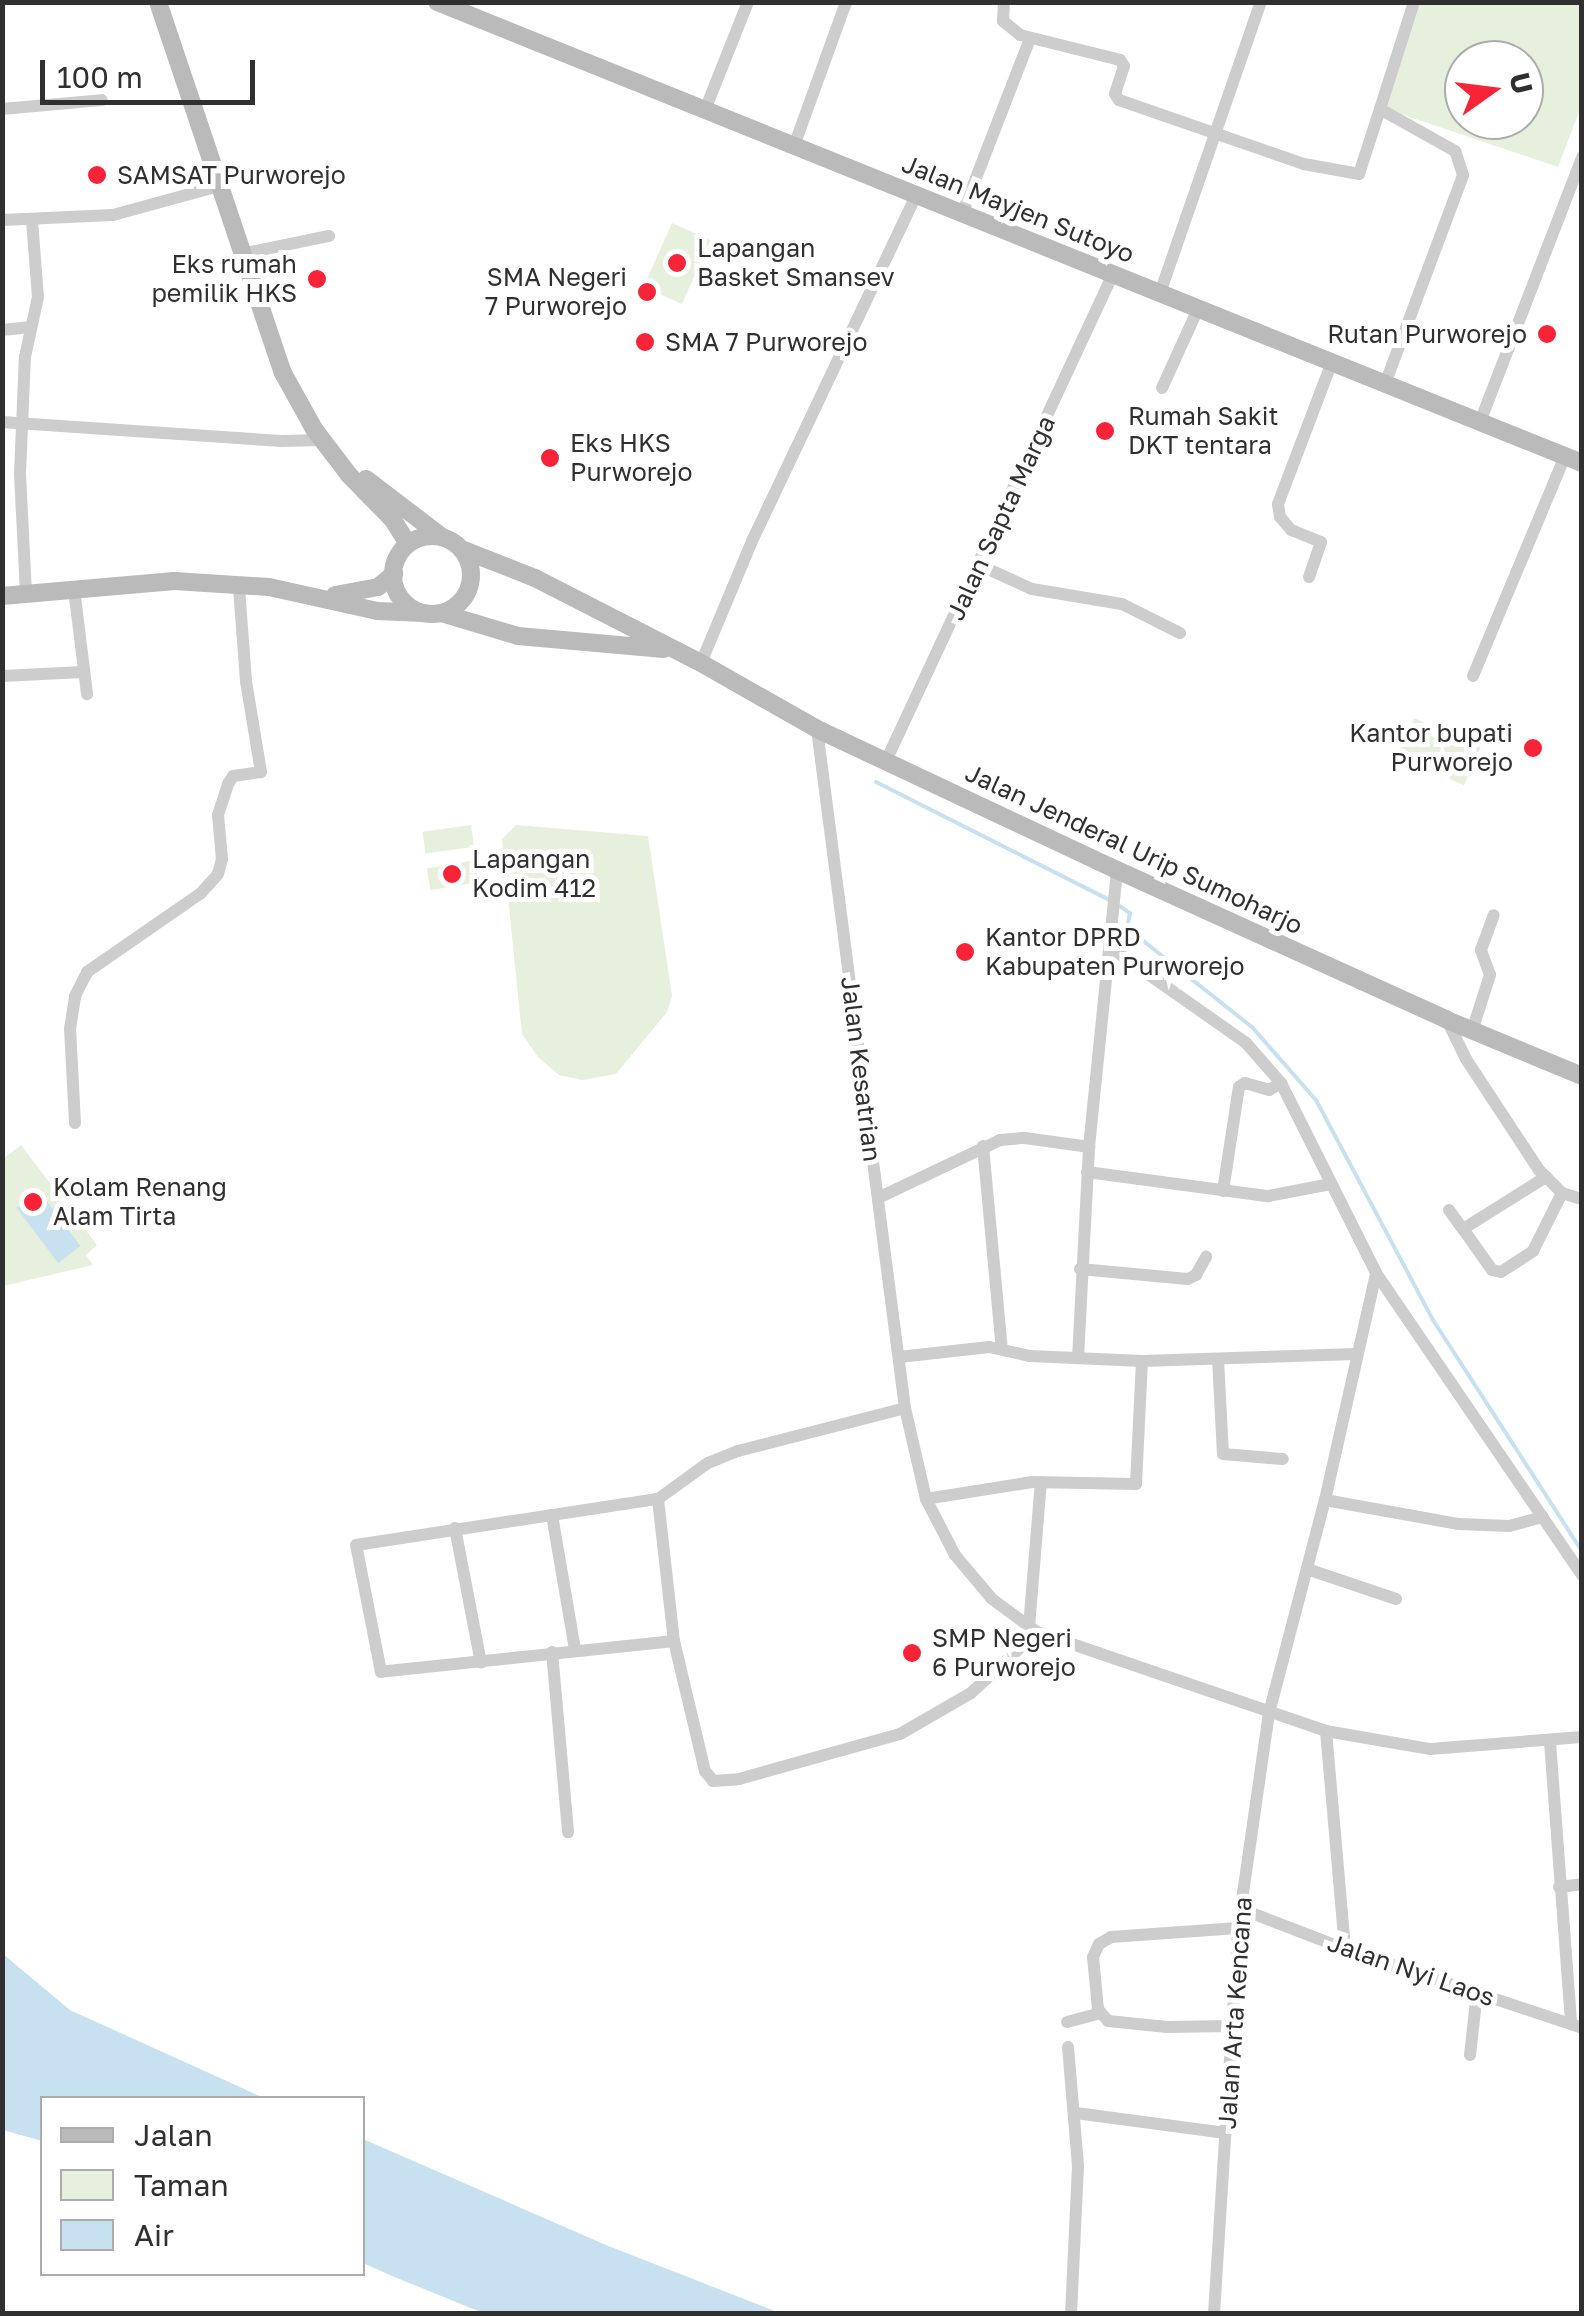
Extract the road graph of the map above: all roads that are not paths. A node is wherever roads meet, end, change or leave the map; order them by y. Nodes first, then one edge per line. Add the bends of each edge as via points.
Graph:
1 (158, 2) edge
2 (437, 2) edge
3 (748, 2) edge
4 (846, 2) edge
5 (1004, 2) edge
6 (1260, 2) edge
7 (1414, 2) edge
8 (459, 7) edge
9 (1030, 39) junction
10 (102, 100) dead end
11 (2, 108) edge
12 (1380, 109) junction
13 (705, 110) junction
14 (1218, 135) junction
15 (794, 146) junction
16 (1582, 157) edge
17 (219, 186) junction
18 (916, 195) junction
19 (962, 214) junction
20 (2, 220) edge
21 (32, 220) junction
22 (329, 236) dead end
23 (241, 254) junction
24 (1113, 274) junction
25 (1160, 293) junction
26 (1198, 308) junction
27 (31, 326) junction
28 (2, 330) edge
29 (1332, 362) junction
30 (1385, 384) junction
31 (1162, 388) dead end
32 (2, 422) edge
33 (1480, 422) junction
34 (22, 424) junction
35 (322, 440) junction
36 (337, 459) junction
37 (1573, 459) edge
38 (442, 537) junction
39 (408, 544) junction
40 (461, 548) junction
41 (979, 565) junction
42 (394, 574) junction
43 (1309, 577) dead end
44 (239, 587) junction
45 (74, 589) junction
46 (26, 593) junction
47 (2, 596) edge
48 (325, 596) junction
49 (432, 613) junction
50 (1180, 634) dead end
51 (674, 650) junction
52 (702, 662) junction
53 (84, 672) junction
54 (2, 676) edge
55 (1472, 676) dead end
56 (87, 694) dead end
57 (818, 729) junction
58 (886, 761) junction
59 (1117, 879) junction
60 (1494, 915) dead end
61 (1111, 948) junction
62 (1446, 1020) junction
63 (1472, 1031) junction
64 (1582, 1076) edge
65 (1281, 1083) junction
66 (75, 1123) dead end
67 (983, 1146) junction
68 (1089, 1147) junction
69 (1087, 1172) junction
70 (1546, 1177) junction
71 (1331, 1184) junction
72 (1223, 1191) junction
73 (1562, 1193) junction
74 (878, 1198) junction
75 (1582, 1199) edge
76 (1449, 1210) dead end
77 (1463, 1229) junction
78 (1206, 1257) dead end
79 (1080, 1269) junction
80 (1376, 1273) junction
81 (1002, 1349) junction
82 (1356, 1354) junction
83 (899, 1357) junction
84 (1078, 1358) junction
85 (1218, 1359) junction
86 (1142, 1361) junction
87 (905, 1408) junction
88 (1283, 1459) dead end
89 (1041, 1482) junction
90 (658, 1499) junction
91 (926, 1499) junction
92 (1326, 1500) junction
93 (552, 1514) junction
94 (1543, 1517) junction
95 (455, 1528) junction
96 (1307, 1570) junction
97 (1582, 1574) edge
98 (1396, 1598) dead end
99 (1034, 1629) junction
100 (674, 1641) junction
101 (575, 1650) junction
102 (552, 1652) junction
103 (481, 1663) junction
104 (1268, 1714) junction
105 (1326, 1731) junction
106 (1582, 1736) edge
107 (1550, 1742) junction
108 (568, 1832) dead end
109 (1582, 1884) edge
110 (1560, 1887) junction
111 (1241, 1909) junction
112 (1238, 1928) junction
113 (1345, 1949) junction
114 (1476, 1993) junction
115 (1100, 2013) junction
116 (1066, 2022) dead end
117 (1232, 2026) junction
118 (1576, 2026) edge
119 (1068, 2047) dead end
120 (1470, 2054) dead end
121 (1076, 2114) junction
122 (1226, 2133) junction
123 (1071, 2314) edge
124 (1214, 2314) edge

1 - 17 main road
2 - 8 main road, Jalan Mayjen Sutoyo
3 - 13 street
4 - 15 street
5 - 9 street via 1003,21
6 - 14 street
7 - 12 street
8 - 13 main road, Jalan Mayjen Sutoyo
9 - 14 street via 1120,60 1116,98
9 - 19 street
10 - 11 street
12 - 14 street via 1363,171 1352,176
12 - 30 street via 1455,151 1463,176
13 - 15 main road, Jalan Mayjen Sutoyo
14 - 25 street
15 - 18 main road, Jalan Mayjen Sutoyo
16 - 33 street
17 - 21 street via 113,215
17 - 23 main road
18 - 19 main road, Jalan Mayjen Sutoyo
18 - 52 street
19 - 24 main road, Jalan Mayjen Sutoyo
20 - 21 street
21 - 27 street via 38,298
22 - 23 street
23 - 35 main road via 282,373
24 - 25 main road, Jalan Mayjen Sutoyo
24 - 41 street, Jalan Sapta Marga
25 - 26 main road, Jalan Mayjen Sutoyo
26 - 29 main road, Jalan Mayjen Sutoyo
26 - 31 street
27 - 28 street
27 - 34 street
29 - 30 main road, Jalan Mayjen Sutoyo
29 - 43 street via 1278,504 1291,530 1321,542
30 - 33 main road, Jalan Mayjen Sutoyo
32 - 34 street
33 - 37 main road, Jalan Mayjen Sutoyo
34 - 35 street
34 - 46 street
35 - 36 main road
36 - 38 main road
36 - 39 main road
37 - 55 street
38 - 39 main road
38 - 40 main road
39 - 42 main road
40 - 49 main road via 470,586 453,608
40 - 51 main road
41 - 50 street via 1032,589 1122,604
41 - 58 street, Jalan Sapta Marga
42 - 48 main road via 378,587
42 - 49 main road via 402,599
44 - 45 main road via 174,580
44 - 48 main road
44 - 66 street via 260,772 232,776 228,784 218,815 218,874 201,893 87,972 70,1029
45 - 46 main road
45 - 53 street
46 - 47 main road
48 - 49 main road via 376,611
49 - 51 main road via 518,636
51 - 52 main road, Jalan Jenderal Urip Sumoharjo
52 - 57 main road, Jalan Jenderal Urip Sumoharjo
53 - 54 street
53 - 56 street
57 - 58 main road, Jalan Jenderal Urip Sumoharjo
57 - 74 street, Jalan Kesatrian
58 - 59 main road, Jalan Jenderal Urip Sumoharjo
59 - 61 street
59 - 62 main road, Jalan Jenderal Urip Sumoharjo
60 - 63 street via 1481,953 1490,975
61 - 65 street via 1246,1042
61 - 68 street
62 - 63 main road, Jalan Jenderal Urip Sumoharjo
62 - 70 street
63 - 64 main road, Jalan Jenderal Urip Sumoharjo
65 - 71 street
65 - 72 street via 1269,1090 1245,1083 1238,1088
67 - 68 street via 1024,1138
67 - 74 street
67 - 81 street
68 - 69 street
69 - 72 street
69 - 79 street
70 - 73 street
70 - 77 street
71 - 72 street via 1268,1196
71 - 80 street
73 - 75 street
73 - 77 street via 1533,1250 1501,1272 1492,1270
74 - 83 street, Jalan Kesatrian
76 - 77 street
78 - 79 street via 1188,1279
79 - 84 street
80 - 82 street, Jalan Arta Kencana
80 - 94 street
81 - 83 street
81 - 84 street
82 - 85 street
82 - 92 street, Jalan Arta Kencana
83 - 87 street, Jalan Kesatrian
84 - 86 street
85 - 86 street
85 - 88 street via 1223,1454
86 - 89 street via 1138,1483
87 - 90 street via 738,1451
87 - 91 street, Jalan Kesatrian
89 - 91 street
89 - 99 street
90 - 93 street
90 - 100 street
91 - 99 street, Jalan Kesatrian via 978,1584
92 - 94 street via 1459,1524 1509,1526
92 - 96 street, Jalan Arta Kencana
93 - 95 street
93 - 101 street
94 - 97 street
95 - 103 street
95 - 103 street via 356,1545 376,1659 386,1673
96 - 98 street
96 - 104 street, Jalan Arta Kencana
99 - 100 street via 971,1693 900,1734 719,1782 705,1770
99 - 104 street, Jalan Kesatrian
100 - 101 street
101 - 102 street
102 - 103 street
102 - 108 street
104 - 105 street, Jalan Kesatrian
104 - 111 street, Jalan Arta Kencana
105 - 107 street, Jalan Kesatrian via 1430,1749
105 - 113 street
106 - 107 street, Jalan Kesatrian
107 - 110 street
109 - 110 street
110 - 118 street
111 - 112 street, Jalan Arta Kencana
111 - 113 street, Jalan Nyi Laos
112 - 115 street via 1106,1939 1094,1958
112 - 117 street, Jalan Arta Kencana
113 - 114 street, Jalan Nyi Laos
114 - 118 street, Jalan Nyi Laos
114 - 120 street
115 - 116 street
115 - 117 street via 1124,2025
117 - 122 street, Jalan Arta Kencana
119 - 121 street
121 - 122 street
121 - 123 street
122 - 124 street, Jalan Arta Kencana

